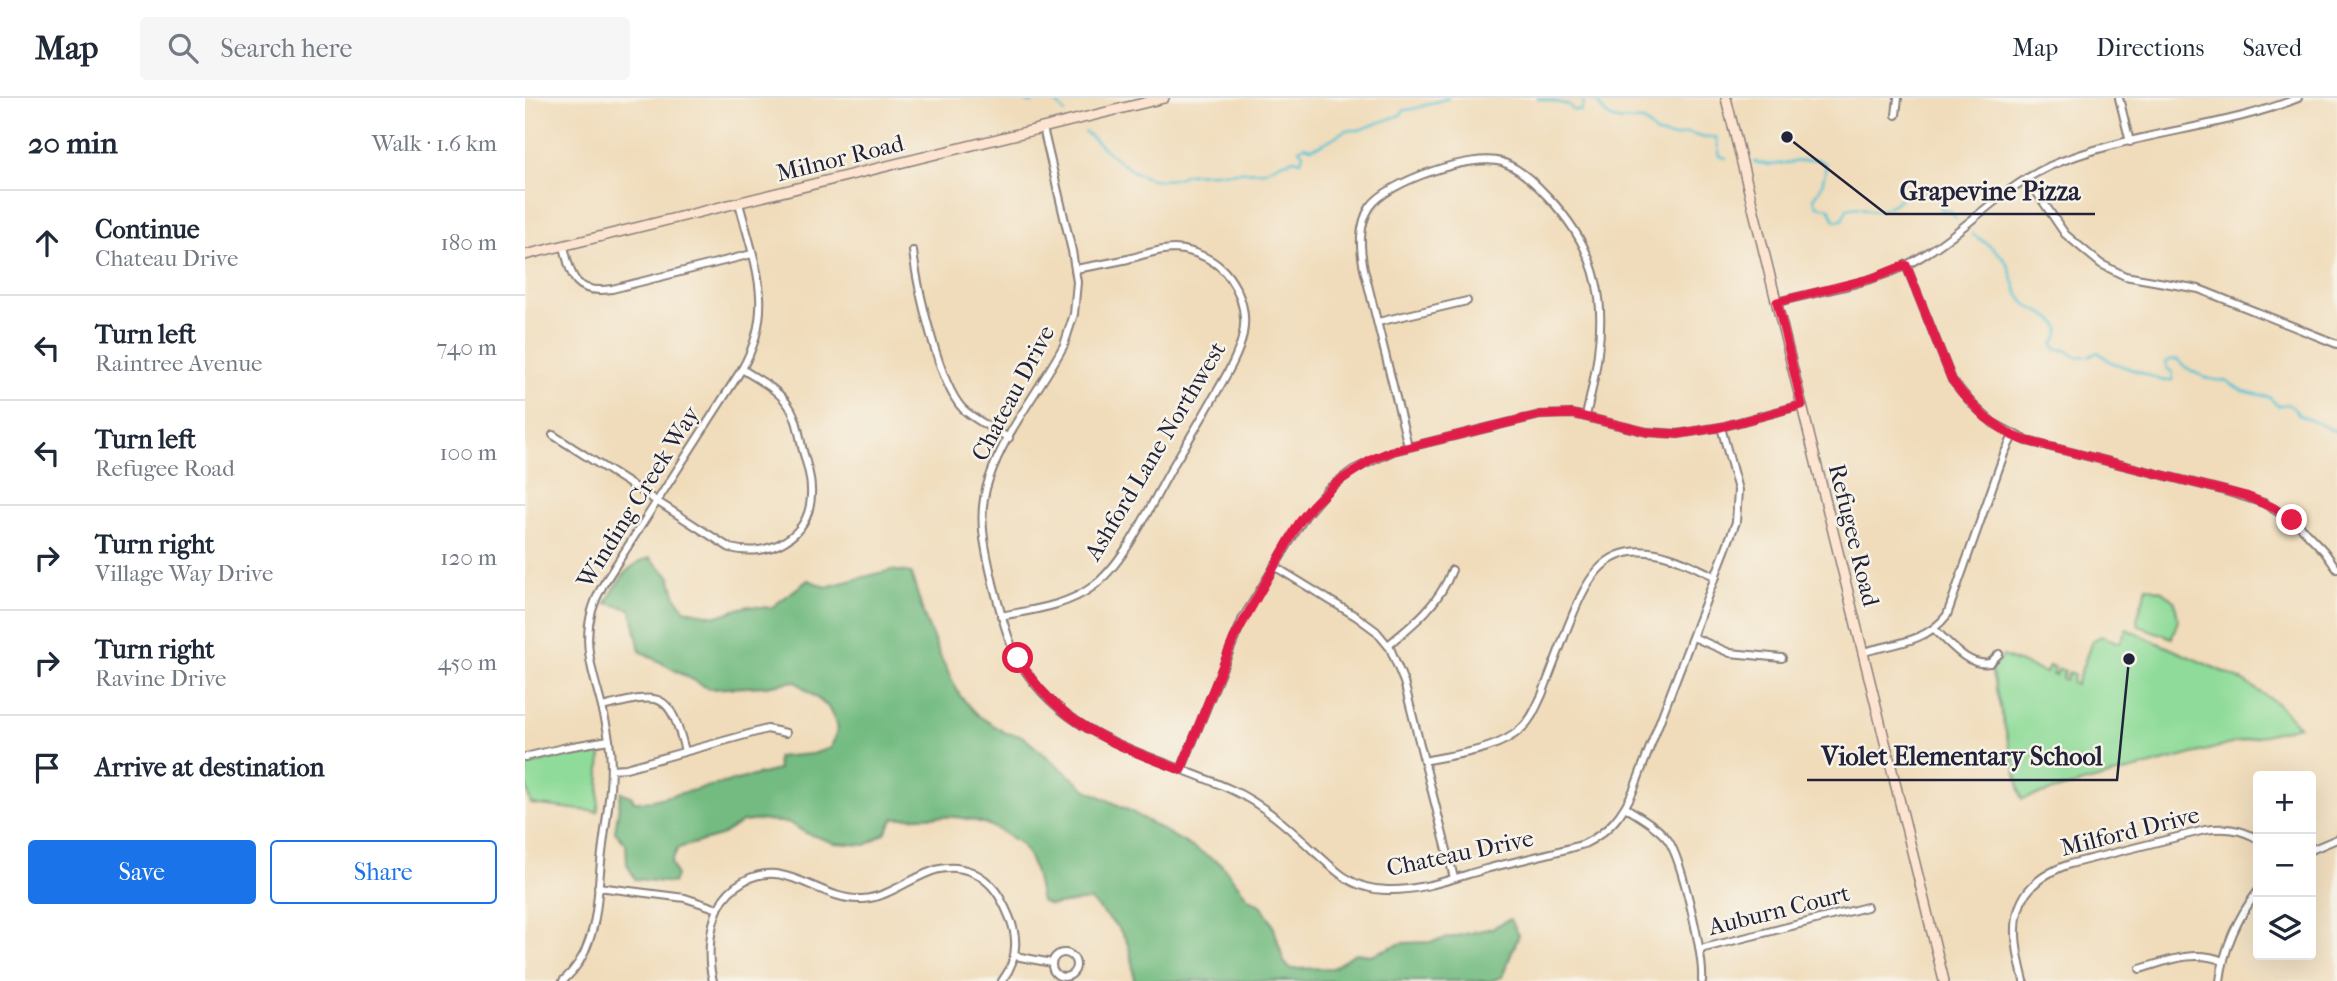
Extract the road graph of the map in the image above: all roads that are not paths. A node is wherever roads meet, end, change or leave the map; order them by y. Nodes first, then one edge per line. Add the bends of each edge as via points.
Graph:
1 (1164, 98) edge
2 (1726, 98) edge
3 (1898, 98) edge
4 (2119, 98) edge
5 (2298, 98) edge
6 (1896, 115) dead end
7 (1043, 128) junction
8 (2130, 142) junction
9 (2027, 178) junction
10 (739, 204) junction
11 (564, 246) junction
12 (913, 251) dead end
13 (752, 254) junction
14 (525, 256) edge
15 (1906, 265) junction
16 (1075, 269) junction
17 (1467, 301) dead end
18 (1777, 302) junction
19 (1378, 323) junction
20 (2337, 344) edge
21 (742, 369) junction
22 (1802, 405) junction
23 (1586, 416) junction
24 (1721, 427) junction
25 (553, 435) dead end
26 (2013, 436) junction
27 (1009, 438) junction
28 (1408, 446) junction
29 (657, 502) junction
30 (1274, 566) junction
31 (2337, 569) edge
32 (1452, 570) dead end
33 (1716, 577) junction
34 (1001, 616) junction
35 (1934, 628) junction
36 (1693, 637) junction
37 (1388, 645) junction
38 (1863, 652) junction
39 (1999, 654) dead end
40 (1782, 658) dead end
41 (602, 708) junction
42 (786, 733) dead end
43 (610, 740) junction
44 (685, 751) junction
45 (525, 757) edge
46 (1424, 761) junction
47 (611, 769) junction
48 (1181, 770) junction
49 (1625, 807) junction
50 (2253, 837) edge
51 (2337, 839) edge
52 (2316, 848) edge
53 (1454, 878) junction
54 (598, 887) junction
55 (2254, 897) edge
56 (1867, 907) dead end
57 (718, 909) junction
58 (1700, 949) junction
59 (1015, 956) junction
60 (2223, 961) junction
61 (1052, 963) dead end
62 (2140, 969) dead end
63 (563, 981) edge
64 (713, 981) edge
65 (1002, 981) edge
66 (1702, 981) edge
67 (1944, 981) edge
68 (2024, 981) edge
69 (2220, 981) edge

1 - 7 main road, Milnor Road
2 - 18 main road, Refugee Road
3 - 6 street
4 - 8 street
5 - 8 street
7 - 10 main road, Milnor Road
7 - 16 street, Chateau Drive
8 - 9 street via 2068,159
9 - 15 street
9 - 20 street via 2065,234 2101,264 2125,276 2210,293
10 - 11 main road, Milnor Road
10 - 13 street, Winding Creek Way
11 - 13 street via 575,279 591,291
11 - 14 main road, Milnor Road
12 - 27 street via 946,384 964,410
13 - 21 street, Winding Creek Way via 762,315 755,345
15 - 18 street
15 - 26 street via 1952,380 1972,405
16 - 27 street, Chateau Drive via 1077,293 1071,327
16 - 34 street, Ashford Lane Northwest via 1152,251 1195,253 1223,270 1236,287 1245,318 1243,340 1193,433 1107,573 1084,593 1065,601
17 - 19 street
18 - 22 main road, Refugee Road
19 - 23 street via 1361,248 1362,226 1371,206 1396,186 1457,164 1489,160 1509,164 1565,216 1595,273 1601,336
19 - 28 street
21 - 29 street, Winding Creek Way
21 - 29 street via 778,393 796,421 811,493 800,528 772,549 740,551
22 - 24 street
22 - 38 main road, Refugee Road
23 - 24 street via 1658,434
23 - 28 street via 1540,415
24 - 33 street, Chateau Drive via 1739,500
25 - 29 street
26 - 31 street via 2264,503 2301,527
26 - 35 street via 1952,606
27 - 34 street, Chateau Drive via 989,477 982,516
28 - 30 street via 1373,459 1327,490 1305,514
29 - 41 street, Winding Creek Way via 592,608 587,648
30 - 37 street via 1357,617
30 - 48 street via 1234,638
32 - 37 street via 1432,606
33 - 36 street, Chateau Drive
33 - 46 street via 1665,555 1643,551 1622,554 1602,565 1582,590 1542,695 1523,727 1496,743
34 - 48 street, Chateau Drive via 1023,667 1059,708 1104,740
35 - 38 street via 1906,642
35 - 39 street via 1979,663 1990,663
36 - 40 street via 1730,653
36 - 49 street, Chateau Drive
37 - 46 street via 1404,682
38 - 67 main road, Refugee Road
41 - 43 street, Winding Creek Way
41 - 44 street via 647,697 661,701 673,713
42 - 44 street via 767,729
43 - 45 street
43 - 47 street, Winding Creek Way
44 - 47 street
46 - 53 street
47 - 54 street, Winding Creek Way
48 - 53 street, Chateau Drive via 1256,803 1359,885 1391,890
49 - 53 street, Chateau Drive via 1611,826 1584,844
49 - 58 street via 1660,831 1673,849
50 - 68 street, Milford Drive via 2225,828 2205,830 2050,872 2025,893 2017,913 2016,945
51 - 52 street
54 - 57 street via 685,898
54 - 63 street, Winding Creek Way via 589,941
55 - 60 street via 2239,920
56 - 58 street, Auburn Court
57 - 59 street via 731,890 759,875 782,874 843,897 862,899 928,872 957,868 986,880 999,894 1015,933
57 - 64 street via 710,949
58 - 66 street
59 - 61 street
59 - 65 street
60 - 62 street via 2193,955
60 - 69 street

